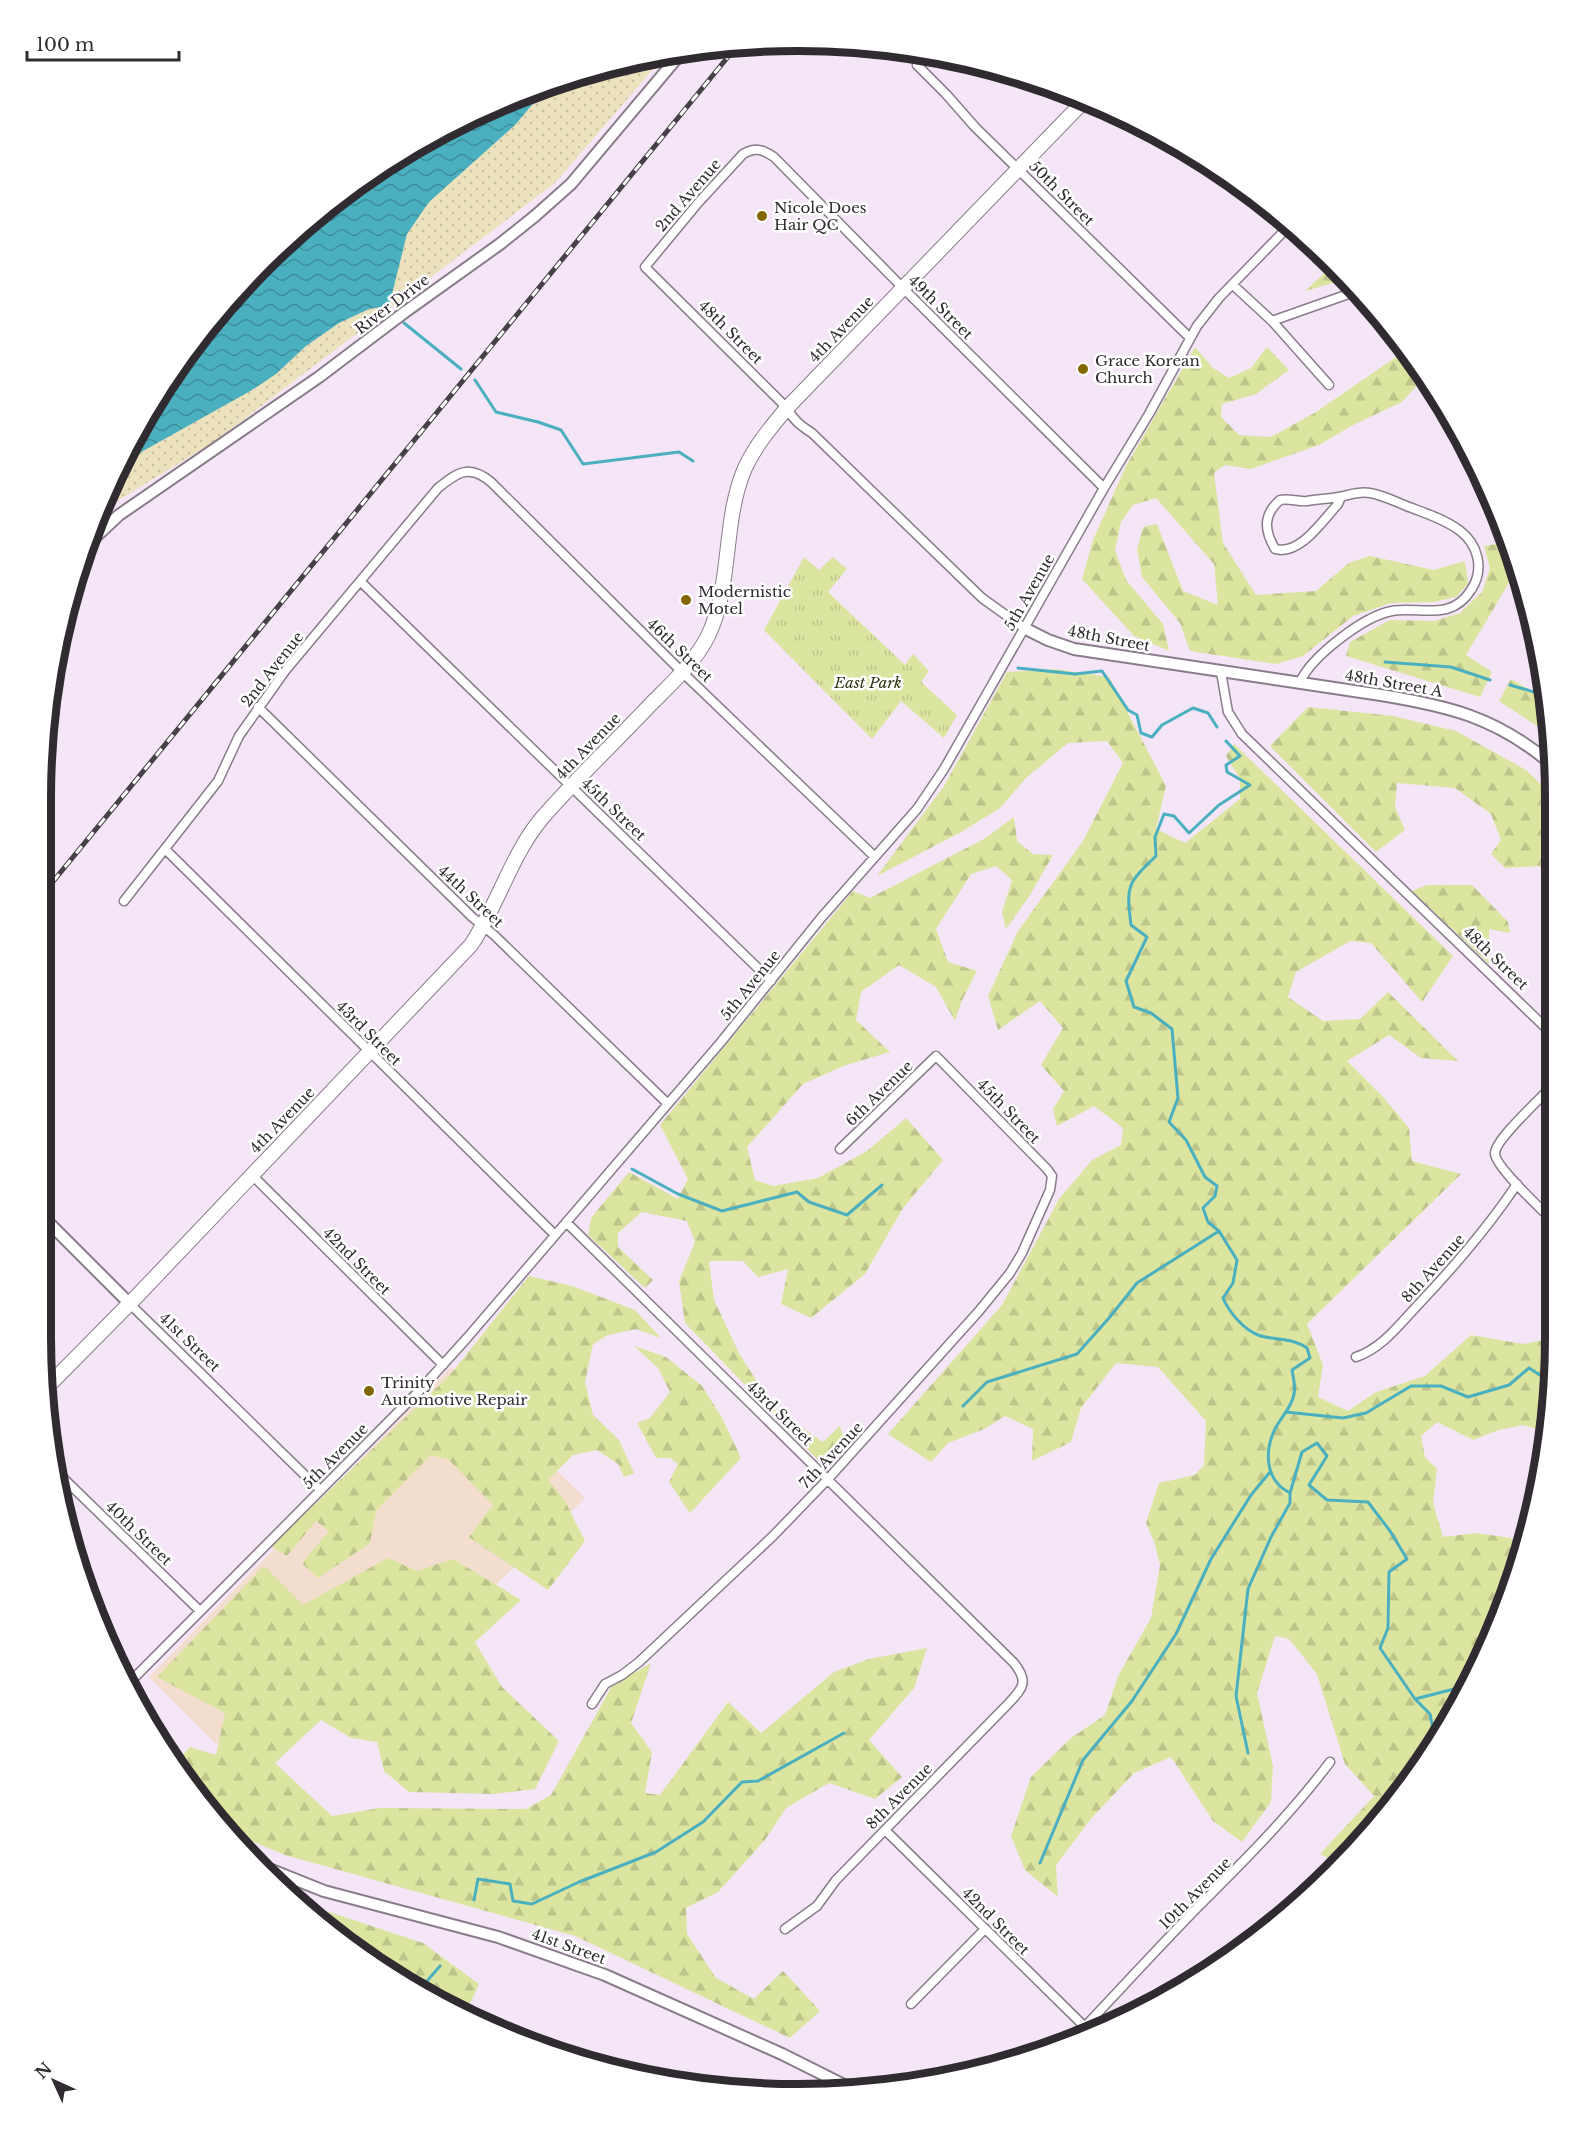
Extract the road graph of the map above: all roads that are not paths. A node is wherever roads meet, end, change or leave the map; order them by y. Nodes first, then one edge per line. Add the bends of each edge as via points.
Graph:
1 (674, 61) edge
2 (917, 65) dead end
3 (1080, 106) edge
4 (758, 148) joint
5 (1018, 169) junction
6 (1285, 231) edge
7 (645, 267) joint
8 (1233, 285) junction
9 (903, 288) junction
10 (1349, 294) edge
11 (1272, 321) junction
12 (1190, 338) junction
13 (1329, 385) dead end
14 (787, 408) junction
15 (464, 471) joint
16 (1104, 488) junction
17 (1341, 497) junction
18 (100, 532) edge
19 (361, 582) junction
20 (1024, 627) junction
21 (682, 672) junction
22 (1221, 672) junction
23 (1300, 682) junction
24 (258, 707) junction
25 (1543, 758) edge
26 (571, 787) junction
27 (165, 849) junction
28 (875, 857) junction
29 (124, 901) dead end
30 (483, 926) junction
31 (771, 981) junction
32 (1545, 1027) edge
33 (369, 1052) junction
34 (936, 1056) joint
35 (1545, 1093) edge
36 (668, 1103) junction
37 (840, 1149) dead end
38 (252, 1175) junction
39 (1517, 1184) junction
40 (1050, 1190) joint
41 (1545, 1213) edge
42 (566, 1222) junction
43 (51, 1225) edge
44 (555, 1235) junction
45 (130, 1304) junction
46 (1356, 1357) dead end
47 (442, 1365) junction
48 (53, 1381) edge
49 (828, 1479) junction
50 (65, 1480) edge
51 (320, 1490) junction
52 (200, 1611) junction
53 (1023, 1677) joint
54 (134, 1678) edge
55 (592, 1704) dead end
56 (1330, 1762) dead end
57 (885, 1830) junction
58 (278, 1872) edge
59 (785, 1929) dead end
60 (985, 1929) junction
61 (911, 2004) dead end
62 (1093, 2023) edge
63 (1085, 2027) edge
64 (838, 2082) edge

1 - 18 street, River Drive via 571,184 535,216 319,377 119,515
2 - 5 street, 50th Street
3 - 5 main road, 4th Avenue
4 - 7 street, 2nd Avenue via 750,149 735,162
4 - 9 street, 49th Street via 774,157
5 - 9 main road, 4th Avenue
5 - 12 street, 50th Street
6 - 8 street, 5th Avenue
7 - 14 street, 48th Street
8 - 11 street
8 - 12 street, 5th Avenue via 1206,313
9 - 14 main road, 4th Avenue
9 - 16 street, 49th Street
10 - 11 street
11 - 13 street
12 - 16 street, 5th Avenue
14 - 20 street, 48th Street via 795,421 982,598
14 - 21 main road, 4th Avenue via 758,444 745,469 735,501 718,609 707,638
15 - 19 street, 2nd Avenue via 438,488
15 - 21 street, 46th Street via 480,473 491,482
16 - 20 street, 5th Avenue
17 - 17 street via 1280,500 1266,520 1275,549 1281,551 1299,544
17 - 23 street via 1370,493 1453,526 1471,543 1480,570 1470,592 1454,606 1424,612 1390,611 1357,626 1324,653
19 - 24 street, 2nd Avenue
19 - 26 street, 45th Street
20 - 22 street, 48th Street via 1074,650
20 - 28 street, 5th Avenue via 931,790
21 - 26 main road, 4th Avenue
21 - 28 street, 46th Street
22 - 23 street, 48th Street A
22 - 32 street, 48th Street via 1228,712 1242,734
23 - 25 street, 48th Street A via 1459,711 1516,738
24 - 27 street, 2nd Avenue via 218,781
24 - 30 street, 44th Street
26 - 30 main road, 4th Avenue via 533,830
26 - 31 street, 45th Street
27 - 29 street, 2nd Avenue
27 - 33 street, 43rd Street
28 - 31 street, 5th Avenue
30 - 33 main road, 4th Avenue via 471,945
30 - 36 street, 44th Street
31 - 36 street, 5th Avenue
33 - 38 main road, 4th Avenue
33 - 44 street, 43rd Street
34 - 37 street, 6th Avenue
34 - 40 street, 45th Street via 1047,1169 1052,1176
35 - 39 street via 1497,1145 1496,1161
36 - 42 street, 5th Avenue
38 - 45 main road, 4th Avenue
38 - 47 street, 42nd Street
39 - 41 street
39 - 46 street, 8th Avenue via 1462,1259 1388,1336 1368,1353
40 - 49 street, 7th Avenue via 1010,1273
42 - 44 street, 5th Avenue
42 - 49 street, 43rd Street
43 - 45 street, 41st Street
44 - 47 street, 5th Avenue
45 - 48 main road, 4th Avenue
45 - 51 street, 41st Street
47 - 51 street, 5th Avenue
49 - 53 street, 43rd Street via 1014,1663
49 - 55 street, 7th Avenue via 664,1638 622,1675 605,1684
50 - 52 street, 40th Street
51 - 52 street, 5th Avenue
52 - 54 street, 5th Avenue
53 - 57 street, 8th Avenue via 1019,1693
56 - 62 street, 10th Avenue via 1269,1835
57 - 59 street, 8th Avenue via 836,1880 817,1906
57 - 60 street, 42nd Street
58 - 64 street, 41st Street via 324,1891 498,1937 605,1975
60 - 61 street
60 - 63 street, 42nd Street

